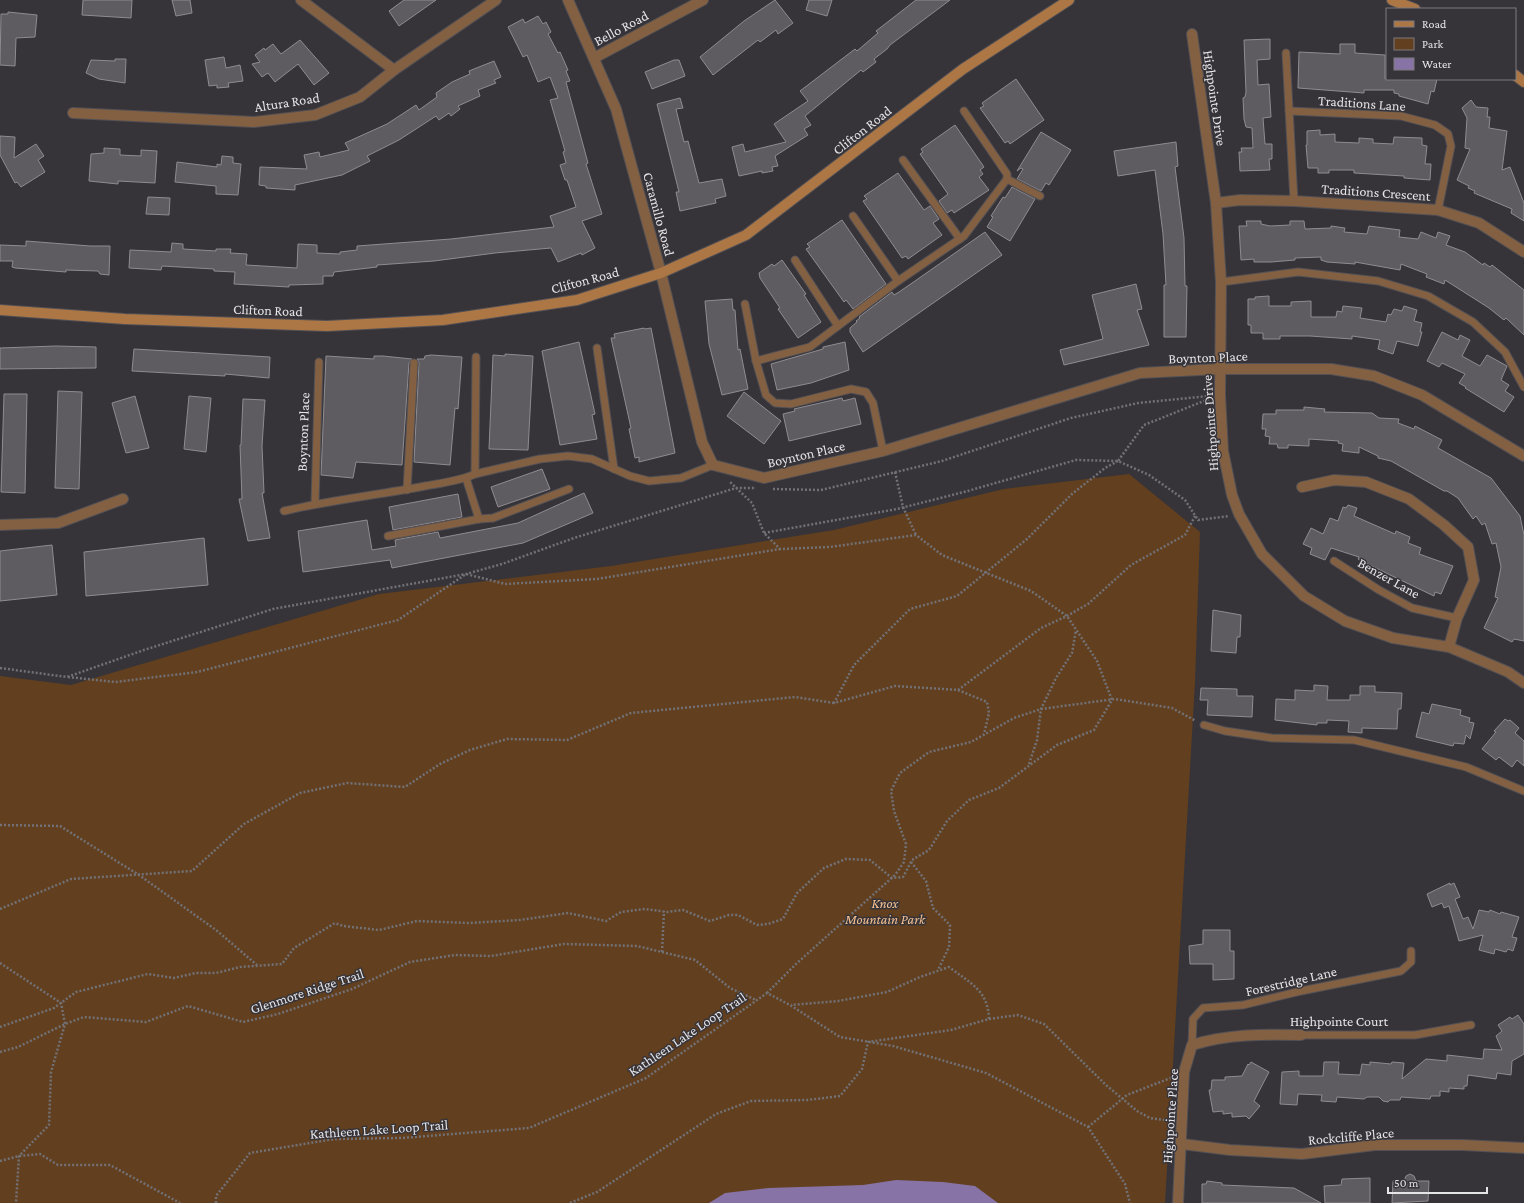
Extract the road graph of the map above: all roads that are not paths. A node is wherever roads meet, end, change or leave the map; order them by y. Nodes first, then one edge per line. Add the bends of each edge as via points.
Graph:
1 (302, 0) edge
2 (496, 0) edge
3 (568, 0) edge
4 (703, 0) edge
5 (1069, 0) edge
6 (1392, 0) edge
7 (1413, 8) edge
8 (1192, 34) dead end
9 (1286, 53) dead end
10 (594, 58) junction
11 (394, 70) junction
12 (1516, 76) edge
13 (1524, 82) edge
14 (964, 111) dead end
15 (1289, 111) junction
16 (73, 113) dead end
17 (903, 160) dead end
18 (1007, 179) junction
19 (1040, 196) dead end
20 (1294, 201) junction
21 (1216, 203) junction
22 (1438, 210) junction
23 (853, 216) dead end
24 (960, 239) junction
25 (1524, 252) edge
26 (795, 260) dead end
27 (661, 273) junction
28 (898, 281) junction
29 (1221, 282) junction
30 (745, 304) dead end
31 (0, 310) edge
32 (838, 326) junction
33 (597, 348) dead end
34 (476, 357) dead end
35 (756, 361) junction
36 (319, 362) dead end
37 (414, 362) dead end
38 (1220, 369) junction
39 (1524, 387) edge
40 (883, 451) junction
41 (1523, 453) edge
42 (713, 465) junction
43 (614, 469) junction
44 (475, 474) junction
45 (466, 478) junction
46 (1302, 487) dead end
47 (569, 489) dead end
48 (407, 490) junction
49 (123, 499) dead end
50 (315, 503) junction
51 (284, 511) dead end
52 (479, 519) junction
53 (0, 525) edge
54 (388, 536) dead end
55 (1334, 561) dead end
56 (1457, 618) junction
57 (1450, 647) junction
58 (1524, 683) edge
59 (1204, 725) road end
60 (1524, 791) edge
61 (1412, 951) dead end
62 (1471, 1025) dead end
63 (1301, 1035) joint
64 (1192, 1046) junction
65 (1182, 1144) junction
66 (1524, 1148) edge
67 (1178, 1203) edge

1 - 11 street
2 - 11 street, Altura Road
3 - 10 street, Caramillo Road
4 - 10 street, Bello Road
5 - 27 main road, Clifton Road via 962,69 746,235
6 - 7 main road
8 - 21 street, Highpointe Drive
9 - 15 lane
10 - 27 street, Caramillo Road via 616,109
11 - 16 street, Altura Road via 360,97 315,115 254,122
12 - 13 main road
14 - 18 lane via 1007,174
15 - 20 lane
15 - 22 lane, Traditions Lane via 1401,116 1435,125 1448,134 1451,146
17 - 24 lane
18 - 19 lane
18 - 24 lane
20 - 21 street, Traditions Crescent via 1240,200
20 - 22 street, Traditions Crescent
21 - 29 street, Highpointe Drive
22 - 25 street, Traditions Crescent via 1479,223
23 - 28 lane
24 - 28 lane
26 - 32 lane
27 - 31 main road, Clifton Road via 577,300 443,320 327,326 125,319
27 - 42 street, Caramillo Road via 702,442
28 - 32 lane
29 - 38 street, Highpointe Drive
29 - 39 lane via 1298,272 1378,282 1428,296 1473,322 1505,352
30 - 35 lane
32 - 35 lane via 810,347
33 - 43 lane
34 - 44 lane
35 - 40 lane via 766,395 775,403 791,404 851,389 866,392 873,403
36 - 50 lane, Boynton Place
37 - 48 lane
38 - 40 street, Boynton Place via 1140,373
38 - 41 street, Boynton Place via 1331,369 1374,376 1422,395
38 - 57 street, Highpointe Drive via 1224,450 1232,495 1239,514 1262,554 1304,596 1345,621 1393,638
40 - 42 street, Boynton Place via 764,478
42 - 43 lane via 681,478 649,481
43 - 44 lane via 592,459 568,456 540,459
44 - 45 lane
45 - 48 lane
45 - 52 lane
46 - 56 street via 1334,480 1366,482 1409,499 1444,525 1468,548 1474,580
47 - 52 lane via 493,518
48 - 50 lane
49 - 53 street via 58,523
50 - 51 lane
52 - 54 lane
55 - 56 lane, Benzer Lane via 1412,608
56 - 57 street
57 - 58 street, Highpointe Drive via 1508,672
59 - 60 lane via 1272,738 1354,740 1466,767
61 - 64 lane, Forestridge Lane via 1411,962 1401,971 1243,1005 1203,1008 1193,1019
62 - 63 lane, Highpointe Court via 1415,1034
63 - 64 street, Highpointe Court via 1240,1036 1206,1041
64 - 65 street, Highpointe Place via 1184,1072
65 - 66 street, Rockcliffe Place via 1302,1154 1375,1145
65 - 67 street, Highpointe Place

